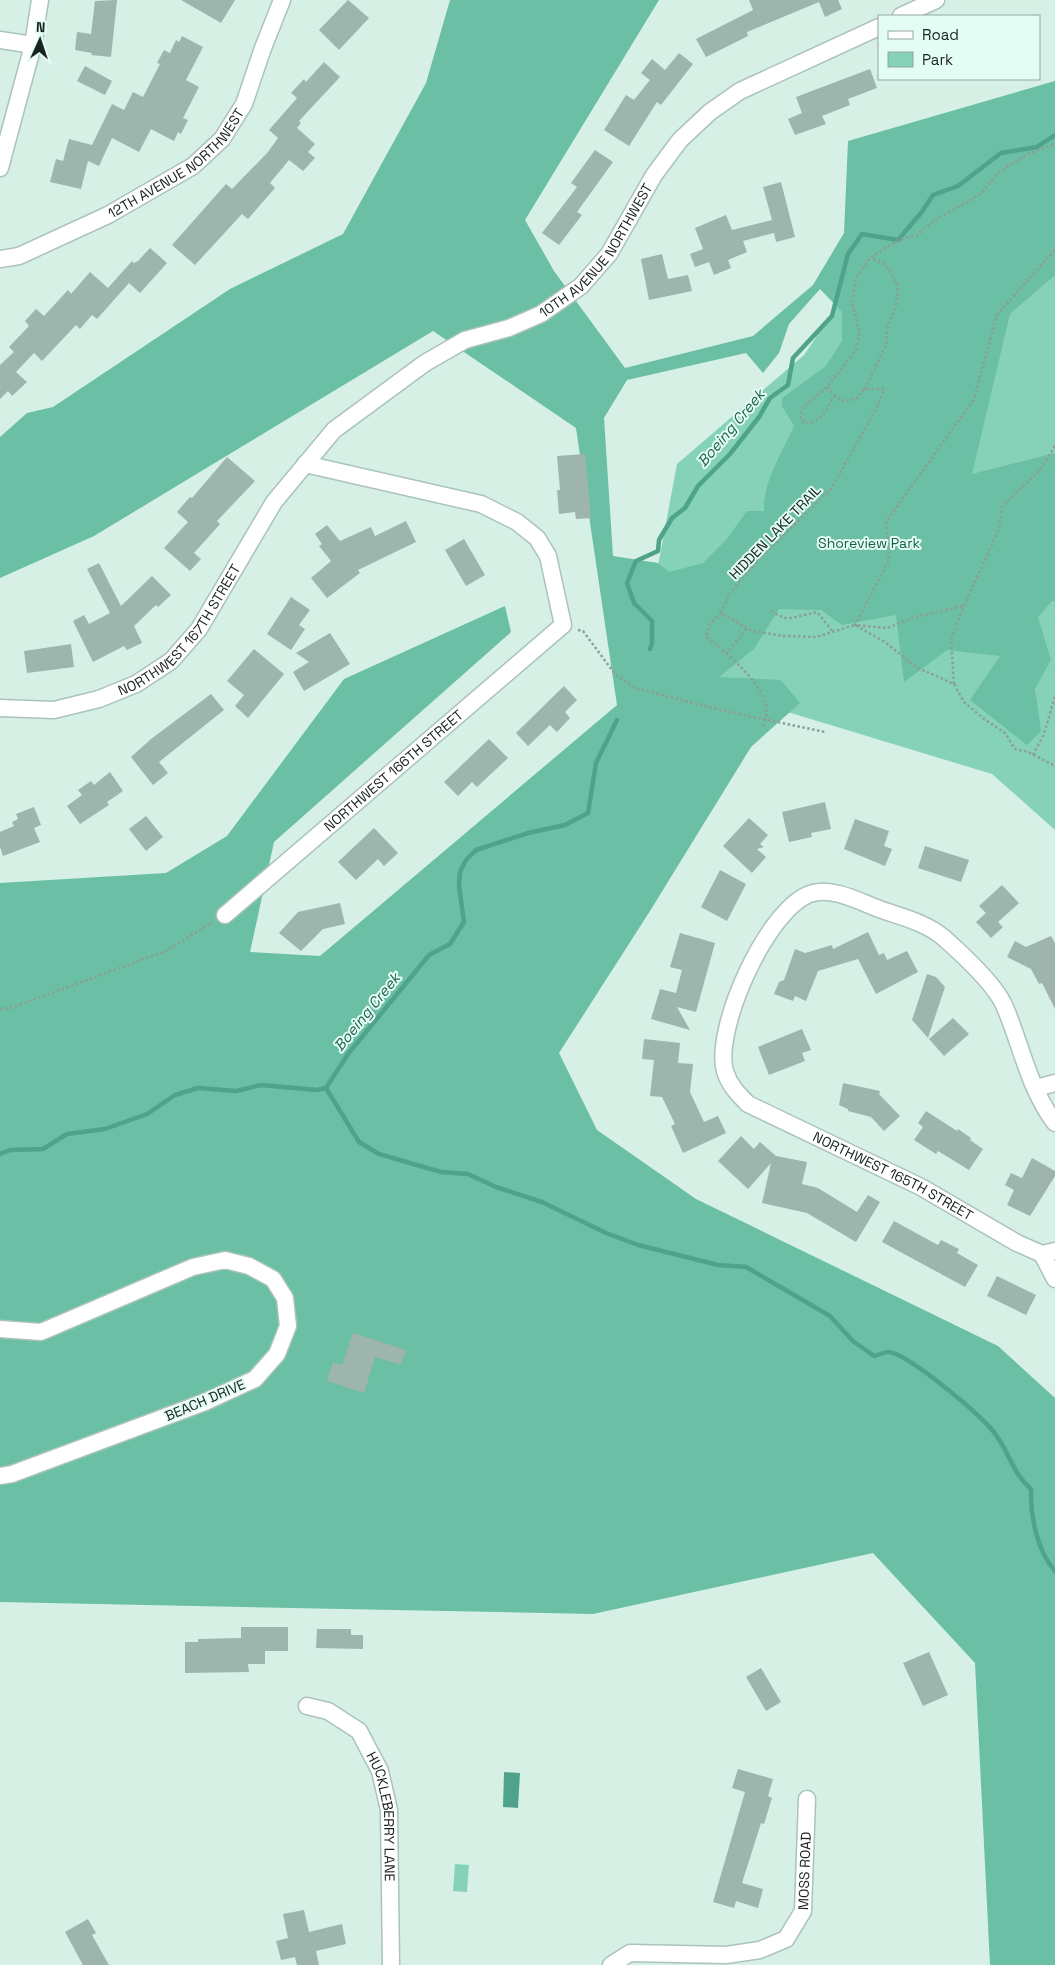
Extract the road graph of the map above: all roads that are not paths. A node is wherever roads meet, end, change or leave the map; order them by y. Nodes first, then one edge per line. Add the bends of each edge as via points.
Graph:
1 (40, 0) edge
2 (282, 0) edge
3 (936, 0) edge
4 (903, 15) edge
5 (878, 27) edge
6 (0, 40) edge
7 (33, 45) junction
8 (0, 168) edge
9 (0, 259) edge
10 (304, 464) junction
11 (0, 708) edge
12 (225, 915) road end
13 (1055, 1083) edge
14 (1036, 1088) junction
15 (1049, 1105) edge
16 (1055, 1123) edge
17 (1049, 1252) edge
18 (1055, 1279) edge
19 (0, 1330) edge
20 (0, 1476) edge
21 (307, 1706) dead end
22 (807, 1799) dead end
23 (391, 1965) edge
24 (611, 1965) edge

1 - 7 street
2 - 9 street, 12TH AVENUE NORTHWEST via 244,104 222,139 193,166 108,215 19,256
3 - 4 street
5 - 10 street, 10TH AVENUE NORTHWEST via 740,91 710,112 675,147 654,175 609,254 581,286 541,314 509,328 465,340 424,362 334,430
6 - 7 street
7 - 8 street
10 - 11 street, NORTHWEST 167TH STREET via 274,502 199,629 171,661 136,684 99,699 54,710
10 - 12 street, NORTHWEST 166TH STREET via 481,504 517,522 536,538 548,556 563,625
13 - 14 street
14 - 15 street
14 - 17 street, NORTHWEST 165TH STREET via 1003,1003 974,966 941,936 917,923 836,893 814,892 797,899 780,916 751,961 725,1042 725,1070 734,1091 748,1104 921,1187 1017,1243
15 - 16 street
17 - 18 street
19 - 20 street, BEACH DRIVE via 40,1332 193,1267 225,1260 249,1266 273,1279 285,1298 288,1326 277,1354 255,1379 196,1406
21 - 23 street, HUCKLEBERRY LANE via 328,1710 359,1731 380,1771 390,1810
22 - 24 street, MOSS ROAD via 803,1911 786,1938 760,1950 726,1955 630,1953

